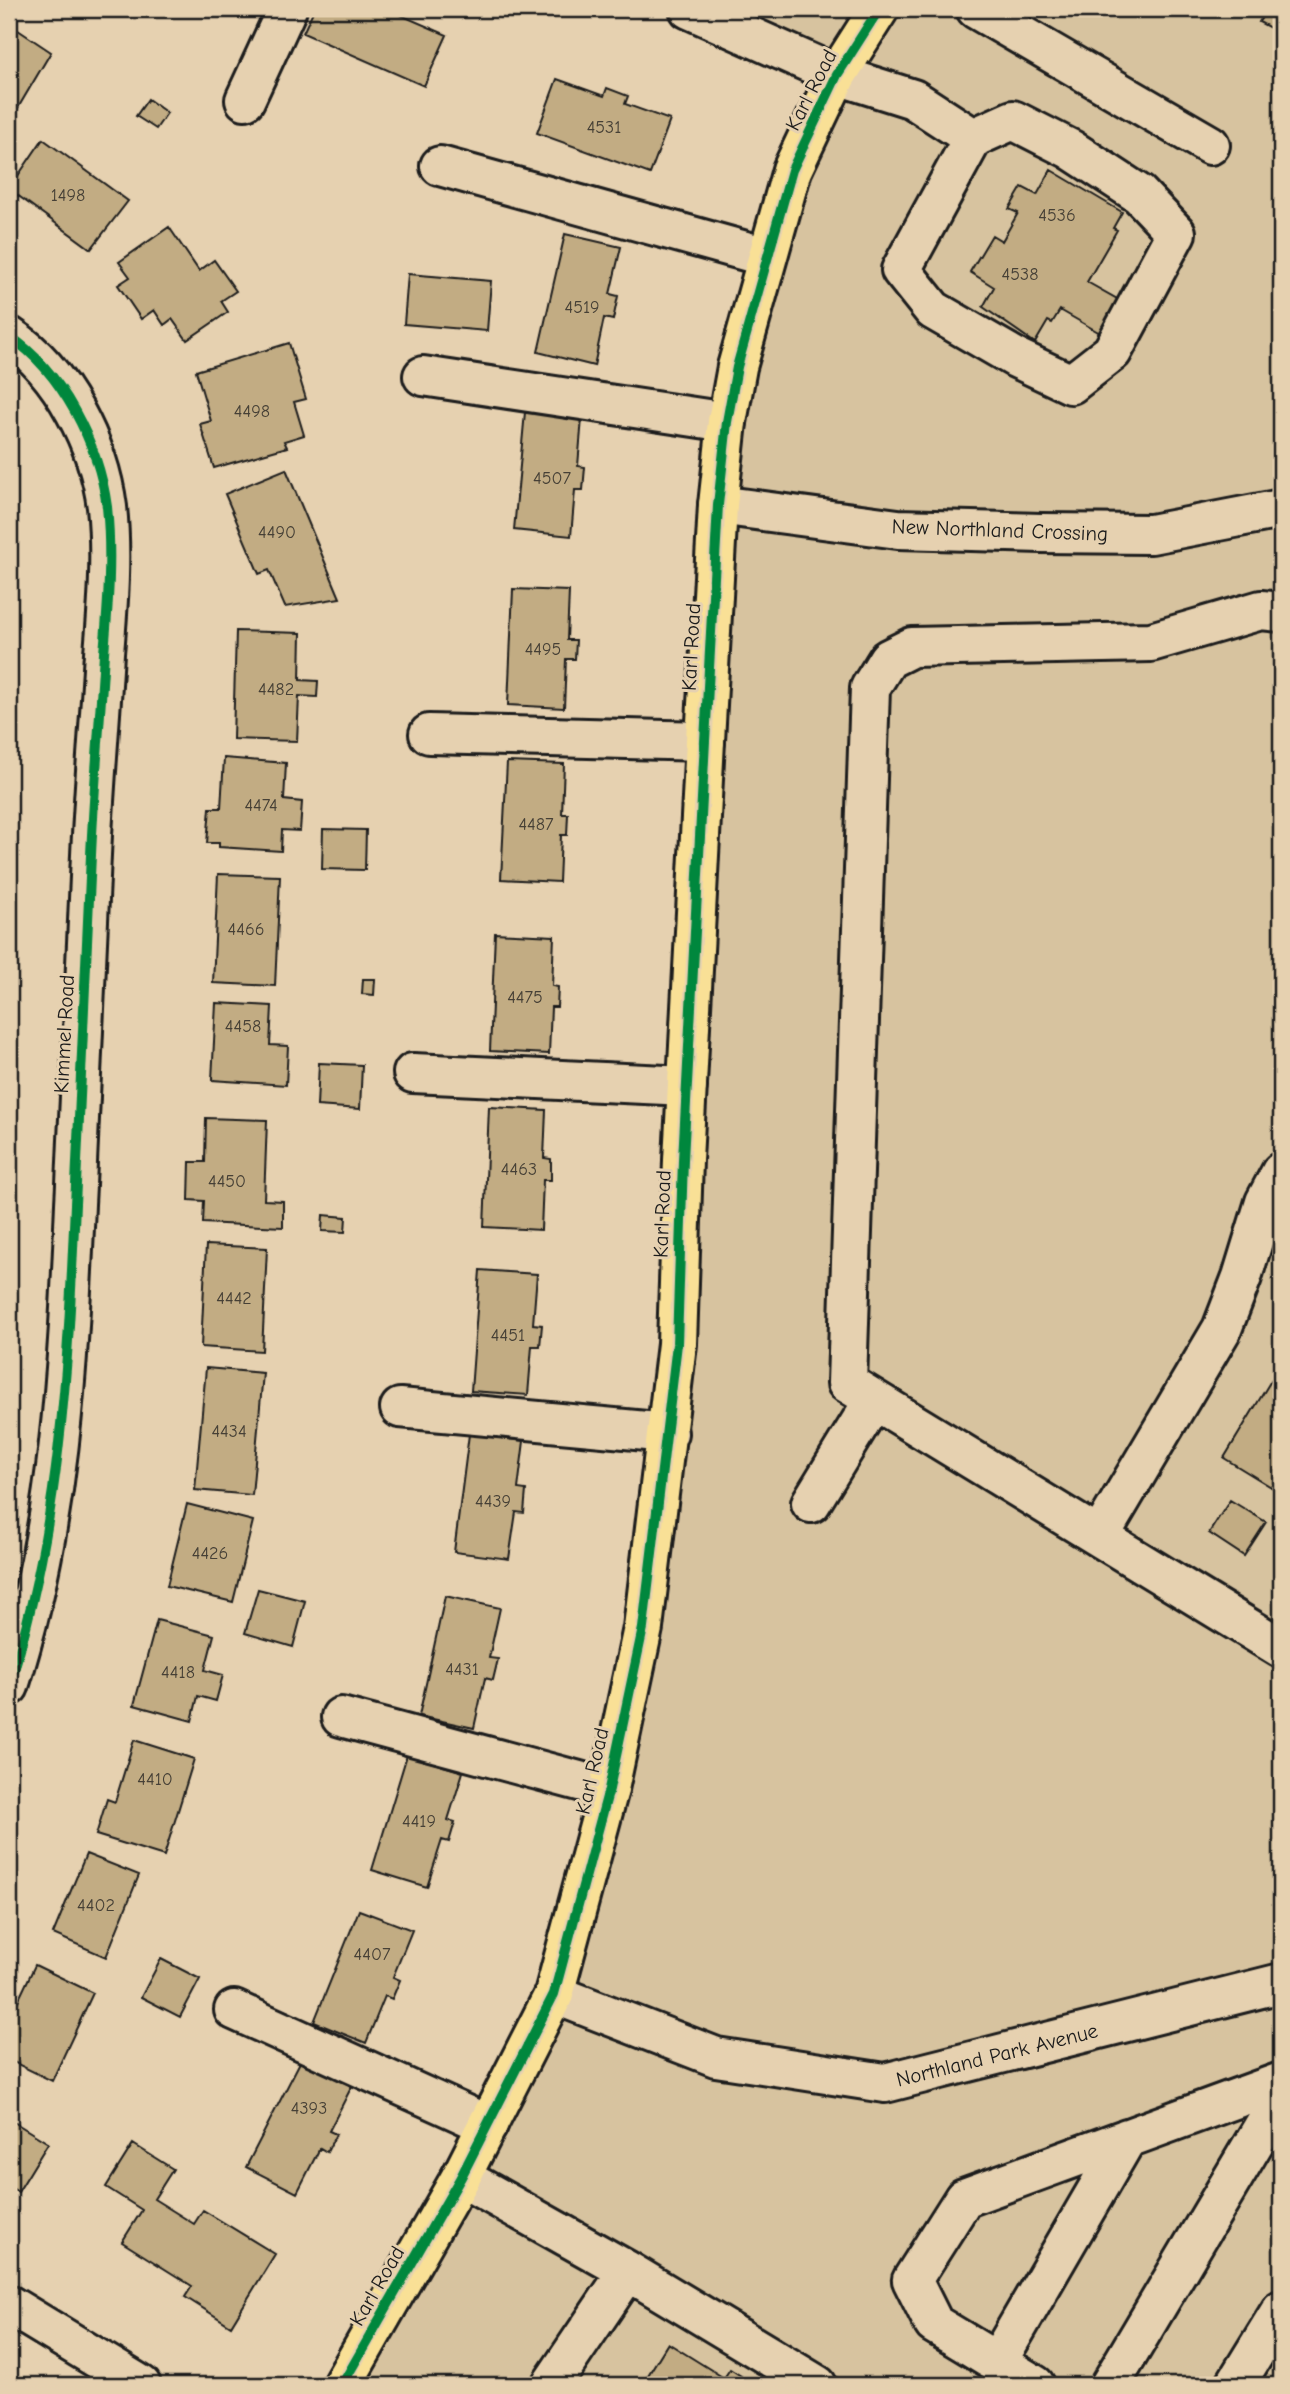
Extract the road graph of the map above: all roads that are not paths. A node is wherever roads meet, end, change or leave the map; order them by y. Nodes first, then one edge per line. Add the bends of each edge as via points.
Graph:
1 (287, 9) edge
2 (879, 9) edge
3 (976, 9) edge
4 (697, 10) edge
5 (837, 75) junction
6 (245, 100) dead end
7 (973, 138) junction
8 (1210, 145) dead end
9 (440, 166) dead end
10 (767, 257) junction
11 (9, 336) edge
12 (423, 376) dead end
13 (727, 422) junction
14 (718, 505) junction
15 (1281, 509) edge
16 (1281, 612) edge
17 (429, 734) dead end
18 (705, 741) junction
19 (413, 1073) dead end
20 (687, 1087) junction
21 (1281, 1172) edge
22 (874, 1400) junction
23 (400, 1408) dead end
24 (668, 1433) junction
25 (811, 1503) dead end
26 (1099, 1537) junction
27 (1281, 1648) edge
28 (9, 1686) edge
29 (341, 1717) dead end
30 (609, 1789) junction
31 (1281, 1983) edge
32 (554, 1994) junction
33 (234, 2010) dead end
34 (1281, 2082) edge
35 (1281, 2098) edge
36 (488, 2124) junction
37 (1126, 2138) junction
38 (461, 2177) junction
39 (628, 2271) junction
40 (9, 2305) edge
41 (1281, 2310) edge
42 (997, 2362) junction
43 (141, 2385) edge
44 (342, 2385) edge
45 (551, 2385) edge
46 (817, 2385) edge
47 (1035, 2385) edge
48 (1110, 2385) edge
49 (1235, 2385) edge

1 - 6 street
2 - 5 main road, Karl Road
3 - 8 street
4 - 5 street
5 - 7 street via 913,99
5 - 10 main road, Karl Road via 792,170
7 - 7 street via 901,270 933,310 1071,384 1112,352 1176,233 1139,194 1070,149 1013,120
9 - 10 street
10 - 13 main road, Karl Road
11 - 28 street, Kimmel Road via 61,388 91,444 107,506 108,596 91,850 67,1384 48,1529
12 - 13 street
13 - 14 main road, Karl Road
14 - 15 street, New Northland Crossing via 898,529 1151,534
14 - 18 main road, Karl Road
16 - 22 street via 1261,610 1152,642 912,647 888,659 870,688 847,1383
17 - 18 street
18 - 20 main road, Karl Road
19 - 20 street
20 - 24 main road, Karl Road via 677,1345
21 - 26 street via 1265,1202 1222,1329
22 - 25 street
22 - 26 street
23 - 24 street
24 - 30 main road, Karl Road via 643,1628
26 - 27 street
29 - 30 street
30 - 32 main road, Karl Road
31 - 32 street, Northland Park Avenue via 885,2083 716,2057
32 - 36 main road, Karl Road
33 - 36 street
34 - 37 street
35 - 48 street
36 - 38 main road, Karl Road
37 - 42 street
37 - 42 street via 964,2198 912,2280 934,2324
38 - 39 street
38 - 44 main road, Karl Road
39 - 45 street
39 - 46 street
40 - 43 street
41 - 49 street
42 - 47 street

